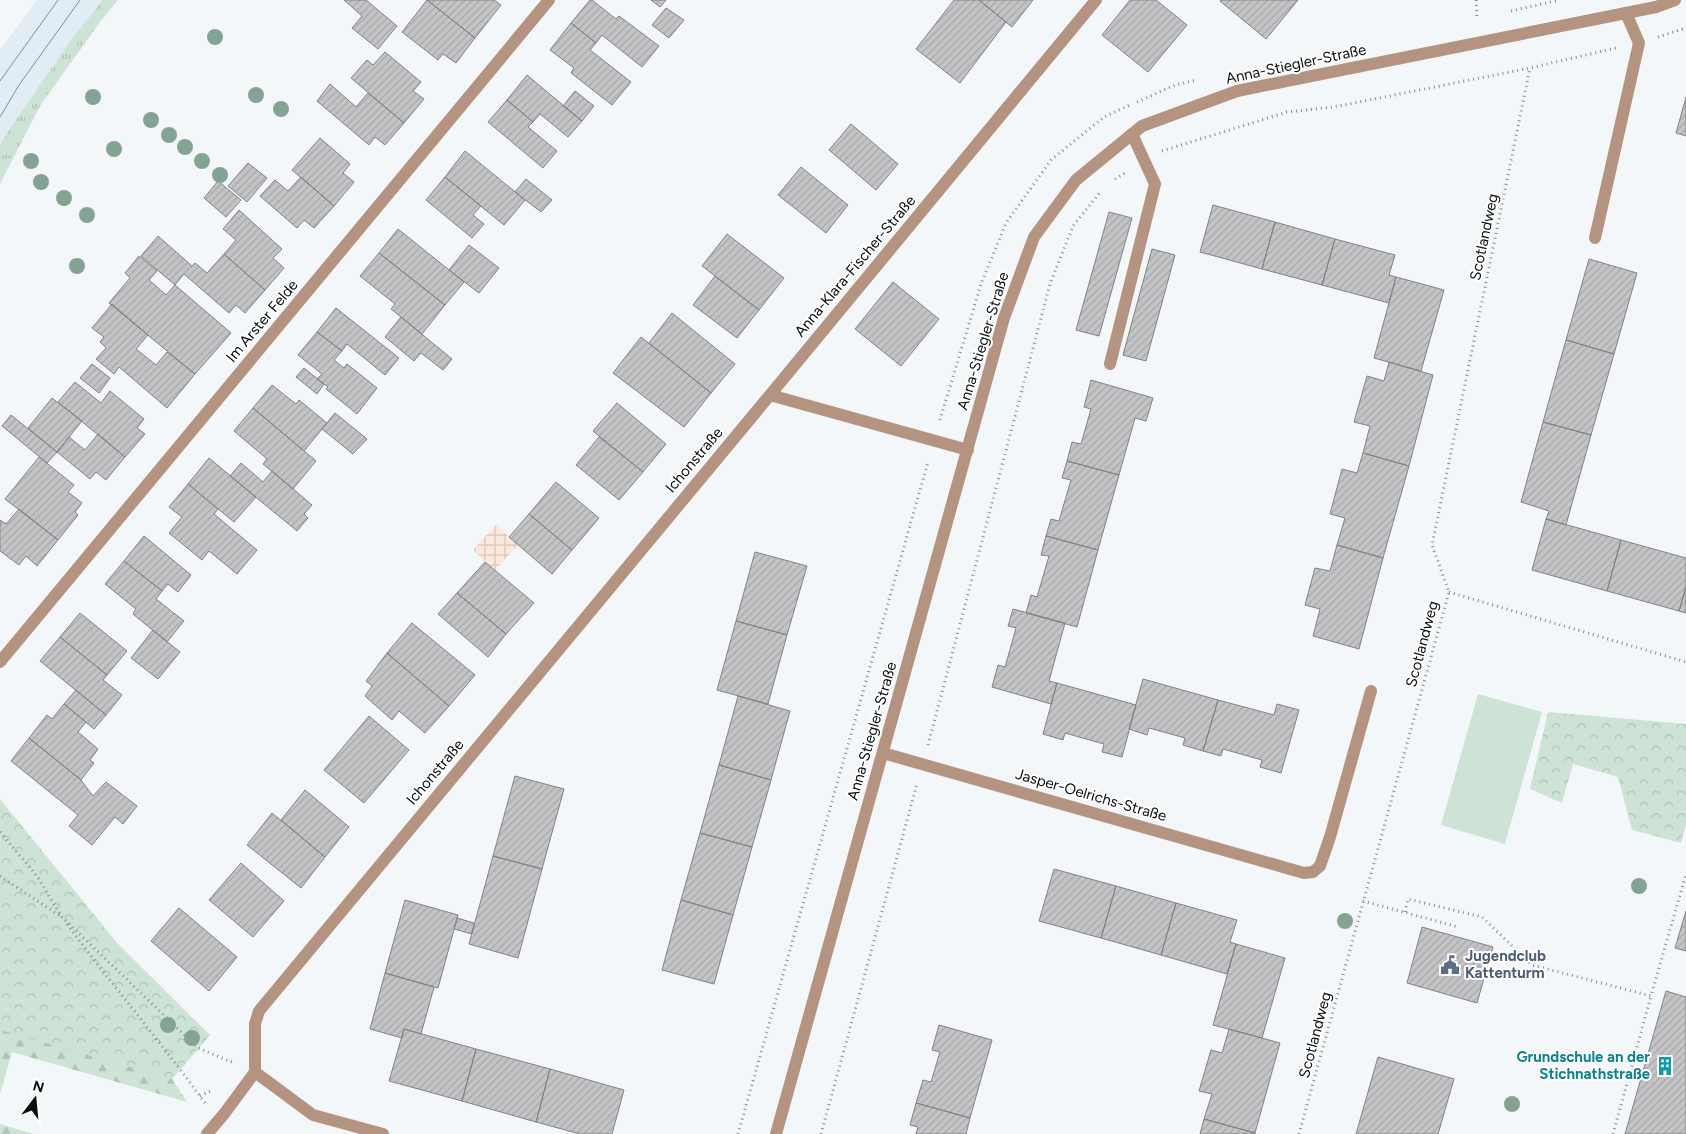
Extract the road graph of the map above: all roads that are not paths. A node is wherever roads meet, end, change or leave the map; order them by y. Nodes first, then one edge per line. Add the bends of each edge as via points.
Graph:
1 (548, 0) edge
2 (1096, 0) edge
3 (1675, 0) edge
4 (1626, 13) junction
5 (1132, 134) junction
6 (1595, 238) dead end
7 (1110, 364) dead end
8 (770, 395) junction
9 (968, 450) junction
10 (0, 662) edge
11 (1371, 691) dead end
12 (883, 753) junction
13 (255, 1072) junction
14 (207, 1134) edge
15 (383, 1134) edge
16 (776, 1134) edge

1 - 10 street, Im Arster Felde
2 - 8 street, Anna-Klara-Fischer-Straße
3 - 4 street, Anna-Stiegler-Straße
4 - 5 street, Anna-Stiegler-Straße via 1237,91 1142,126
4 - 6 street via 1639,43
5 - 7 street via 1155,184
5 - 9 street, Anna-Stiegler-Straße via 1076,180 1034,237 1004,318
8 - 9 street
8 - 13 street, Ichonstraße via 268,999 255,1024
9 - 12 street, Anna-Stiegler-Straße
11 - 12 street, Jasper-Oelrichs-Straße via 1330,837 1320,866 1313,872 1304,873
12 - 16 street, Anna-Stiegler-Straße
13 - 14 street
13 - 15 street via 313,1115

